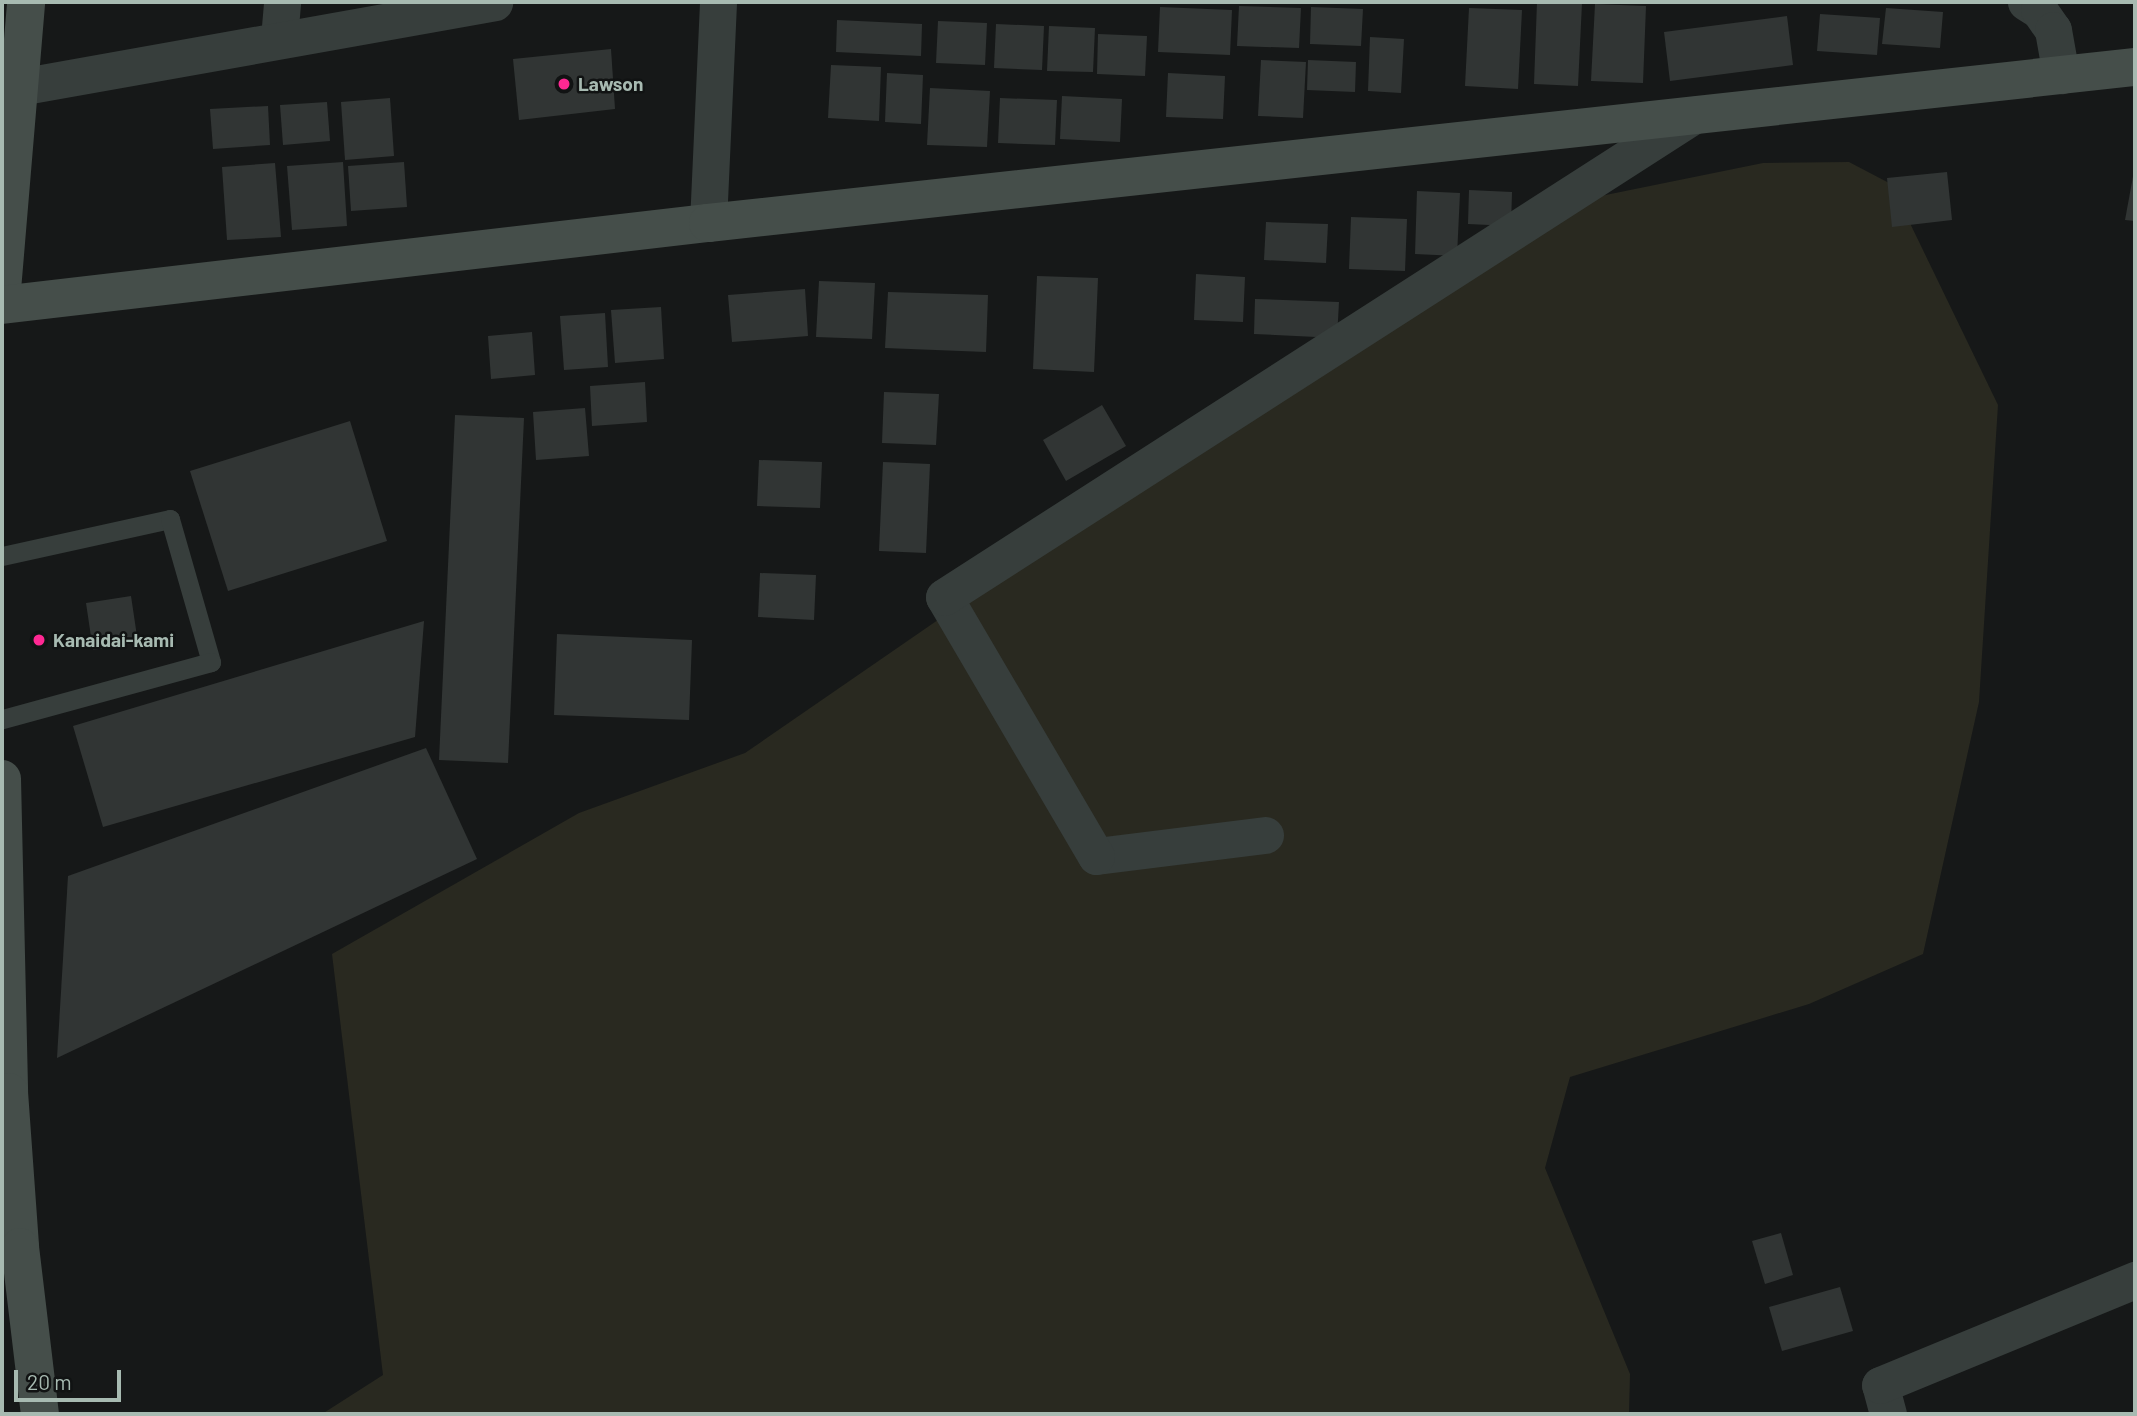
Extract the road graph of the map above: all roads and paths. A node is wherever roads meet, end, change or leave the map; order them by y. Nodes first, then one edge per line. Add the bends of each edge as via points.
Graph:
1 (26, 2) edge
2 (282, 2) edge
3 (494, 2) edge
4 (718, 2) edge
5 (2026, 2) edge
6 (279, 38) junction
7 (2135, 67) edge
8 (2061, 75) junction
9 (10, 88) edge
10 (1694, 115) junction
11 (708, 223) junction
12 (2, 290) edge
13 (2, 304) edge
14 (2, 556) edge
15 (2, 719) edge
16 (2, 779) edge
17 (1265, 835) dead end
18 (2135, 1280) edge
19 (40, 1414) edge
20 (1888, 1414) edge

1 - 9 main road
2 - 6 street
3 - 6 street
4 - 11 street
5 - 8 street via 2039,10 2053,30
6 - 9 street
7 - 8 main road
8 - 10 main road
9 - 12 main road
10 - 11 main road
10 - 17 street via 944,597 1096,856
11 - 13 main road
14 - 15 lane via 170,519 211,662
16 - 19 main road via 9,1092 20,1247
18 - 20 street via 1880,1385

